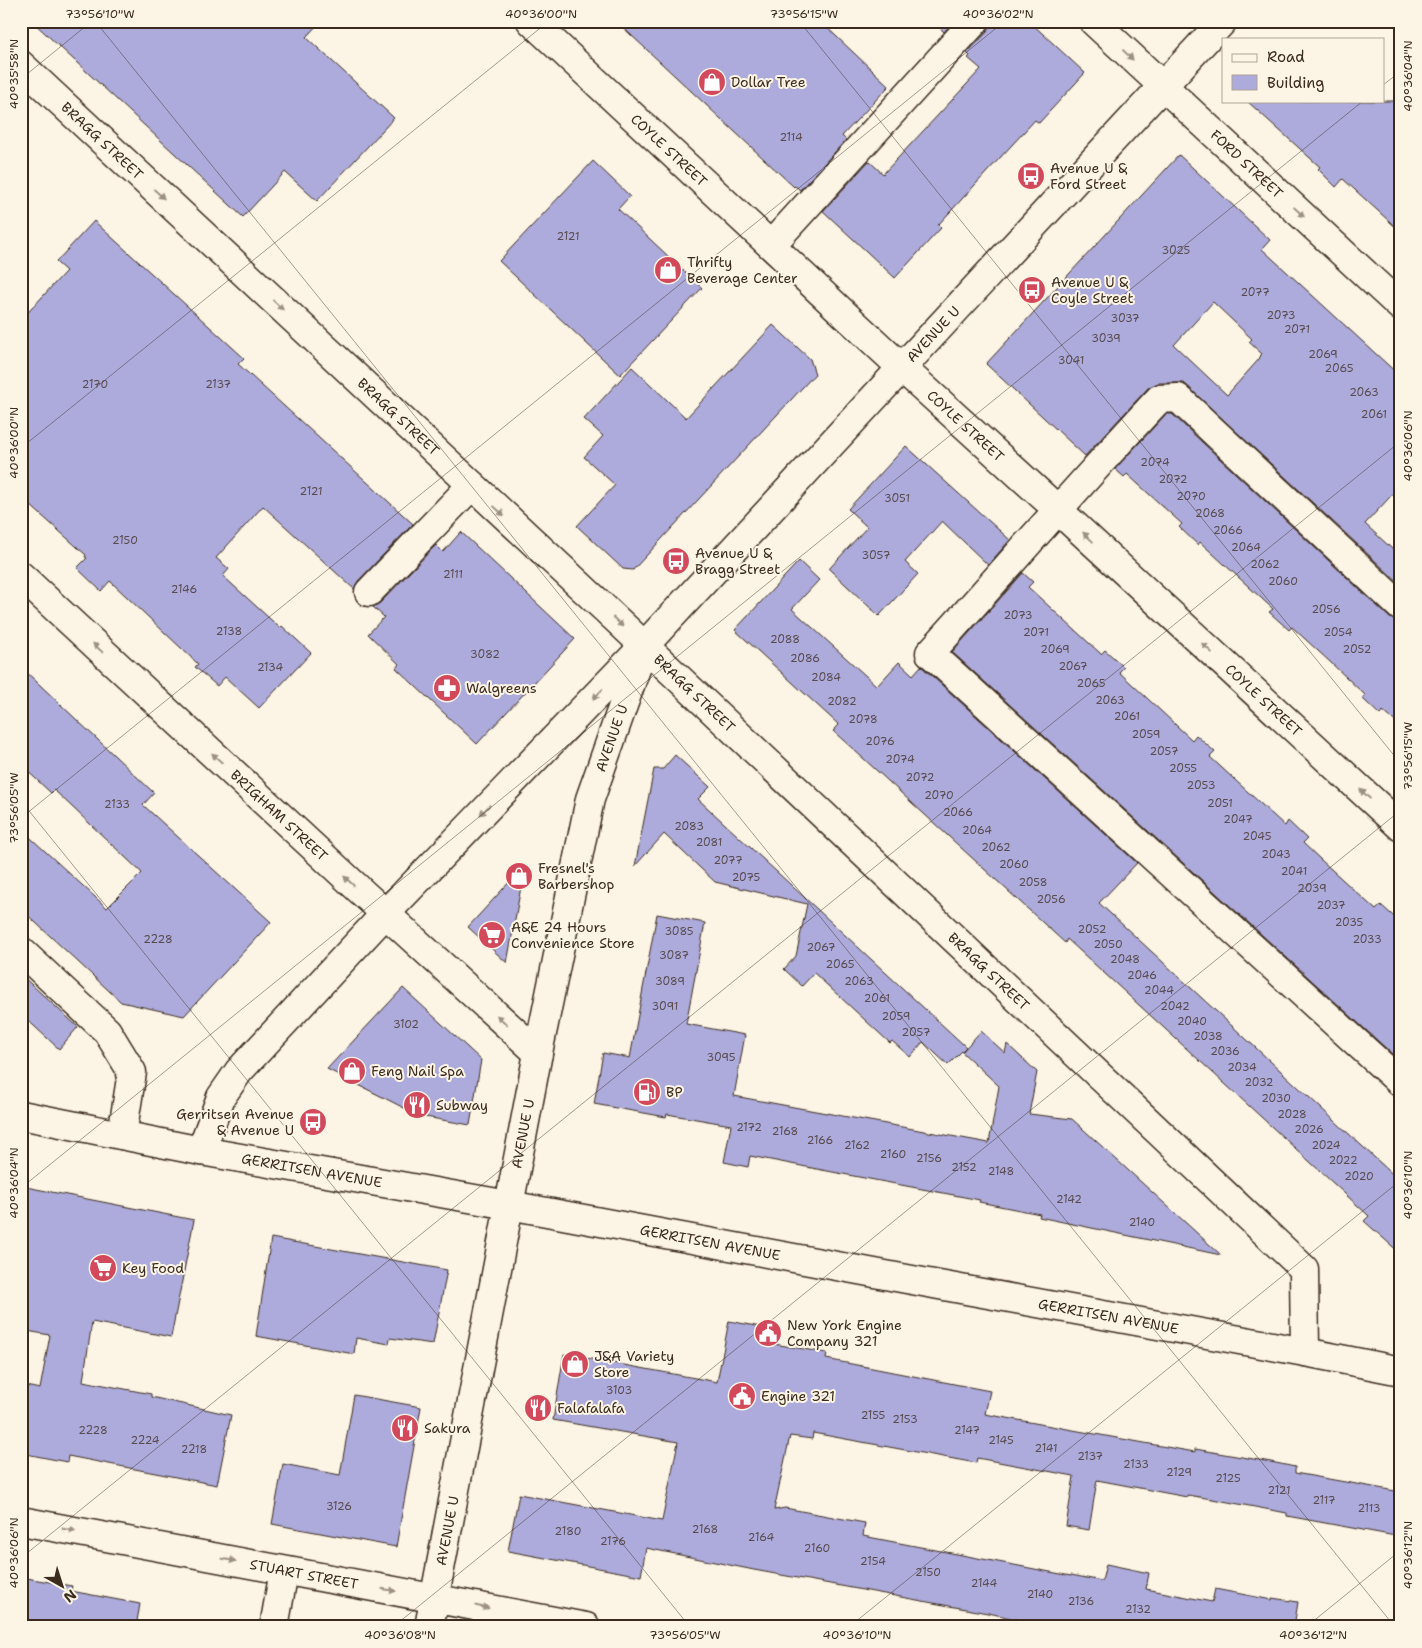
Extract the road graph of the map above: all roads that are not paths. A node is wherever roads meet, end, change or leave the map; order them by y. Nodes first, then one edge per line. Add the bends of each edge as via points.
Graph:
1 (531, 21) edge
2 (974, 21) edge
3 (1093, 21) edge
4 (1223, 21) edge
5 (21, 65) edge
6 (1163, 86) junction
7 (771, 245) junction
8 (1401, 307) edge
9 (902, 368) junction
10 (472, 485) junction
11 (1057, 508) junction
12 (21, 576) edge
13 (370, 592) dead end
14 (1401, 606) edge
15 (644, 646) junction
16 (1401, 827) edge
17 (385, 914) junction
18 (21, 951) edge
19 (538, 1053) junction
20 (1401, 1083) edge
21 (21, 1115) edge
22 (122, 1135) junction
23 (200, 1150) junction
24 (509, 1205) junction
25 (1305, 1352) junction
26 (1401, 1371) edge
27 (21, 1521) edge
28 (284, 1571) junction
29 (434, 1597) junction
30 (274, 1627) edge
31 (429, 1627) edge
32 (586, 1627) edge

1 - 7 street, COYLE STREET
2 - 7 street
3 -> 6 street, FORD STREET
4 - 6 street, AVENUE U
5 -> 10 street, BRAGG STREET
6 -> 8 street, FORD STREET
6 - 9 street, AVENUE U
7 - 9 street, COYLE STREET
9 - 11 street, COYLE STREET
9 - 15 street, AVENUE U
10 - 13 street
10 -> 15 street, BRAGG STREET
11 - 14 street via 1159,399 1178,398
16 -> 11 street, COYLE STREET
11 - 20 street via 930,653
17 -> 12 street, BRIGHAM STREET
15 -> 17 street, AVENUE U
15 - 19 street, AVENUE U via 590,799
15 - 25 street, BRAGG STREET via 1304,1268
19 -> 17 street, BRIGHAM STREET
17 - 23 street, AVENUE U via 239,1072 221,1096
18 - 22 street via 107,1031 132,1072
19 - 24 street, AVENUE U
21 - 22 street, GERRITSEN AVENUE
22 - 23 street, GERRITSEN AVENUE
23 - 24 street, GERRITSEN AVENUE
24 - 25 street, GERRITSEN AVENUE
24 - 29 street, AVENUE U
25 - 26 street, GERRITSEN AVENUE
27 -> 28 street, STUART STREET
28 -> 29 street, STUART STREET
28 - 30 street
29 - 31 street, AVENUE U
29 -> 32 street, STUART STREET

